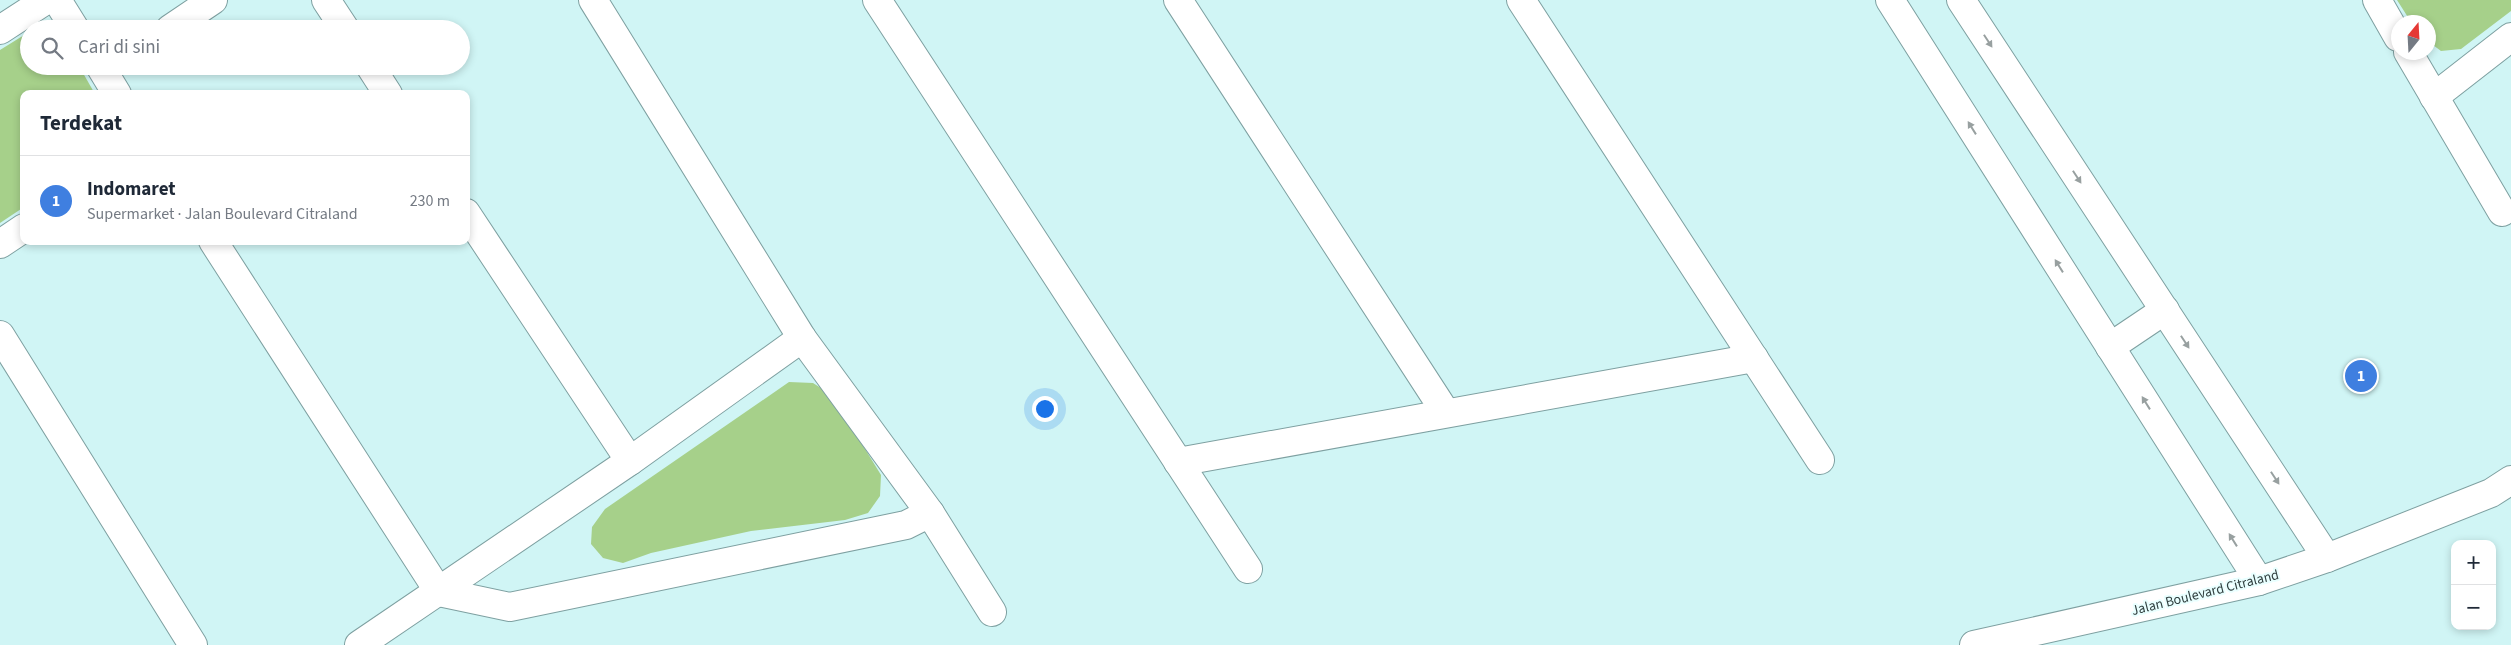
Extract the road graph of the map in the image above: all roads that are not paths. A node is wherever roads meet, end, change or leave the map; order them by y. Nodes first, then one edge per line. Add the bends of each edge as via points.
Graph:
1 (46, 0) edge
2 (57, 0) edge
3 (213, 0) edge
4 (326, 0) edge
5 (593, 0) edge
6 (877, 0) edge
7 (1178, 0) edge
8 (1521, 0) edge
9 (1890, 0) edge
10 (1961, 0) edge
11 (2377, 0) edge
12 (70, 20) edge
13 (183, 20) edge
14 (339, 20) edge
15 (2391, 25) edge
16 (0, 30) edge
17 (2511, 38) edge
18 (2413, 60) edge
19 (376, 75) edge
20 (385, 90) edge
21 (2434, 97) junction
22 (2502, 212) dead end
23 (470, 219) edge
24 (20, 231) edge
25 (0, 244) edge
26 (215, 245) edge
27 (2165, 310) junction
28 (0, 335) edge
29 (802, 338) junction
30 (2110, 347) junction
31 (1754, 358) junction
32 (1446, 413) junction
33 (630, 460) junction
34 (1820, 460) dead end
35 (1178, 462) junction
36 (2511, 480) edge
37 (930, 513) junction
38 (2327, 558) junction
39 (1248, 569) dead end
40 (2260, 581) junction
41 (439, 592) junction
42 (992, 612) dead end
43 (193, 645) edge
44 (359, 645) edge
45 (1974, 645) edge

1 - 16 street
2 - 12 street
3 - 13 street
4 - 14 street
5 - 29 street
6 - 35 street
7 - 32 street
8 - 31 street
30 -> 9 street
10 -> 27 street
11 - 15 street
17 - 21 street
18 - 21 street
19 - 20 street
21 - 22 street
23 - 33 street
24 - 25 street
26 - 41 street
27 - 30 street
27 -> 38 street
28 - 43 street
29 - 33 street
29 - 37 street
40 -> 30 street
31 - 32 street
31 - 34 street
32 - 35 street
33 - 41 street
35 - 39 street
36 - 38 street, Jalan Boulevard Citraland via 2491,493
37 - 41 street via 906,525 510,607
37 - 42 street
38 - 40 street, Jalan Boulevard Citraland
40 - 45 street, Jalan Boulevard Citraland
41 - 44 street

